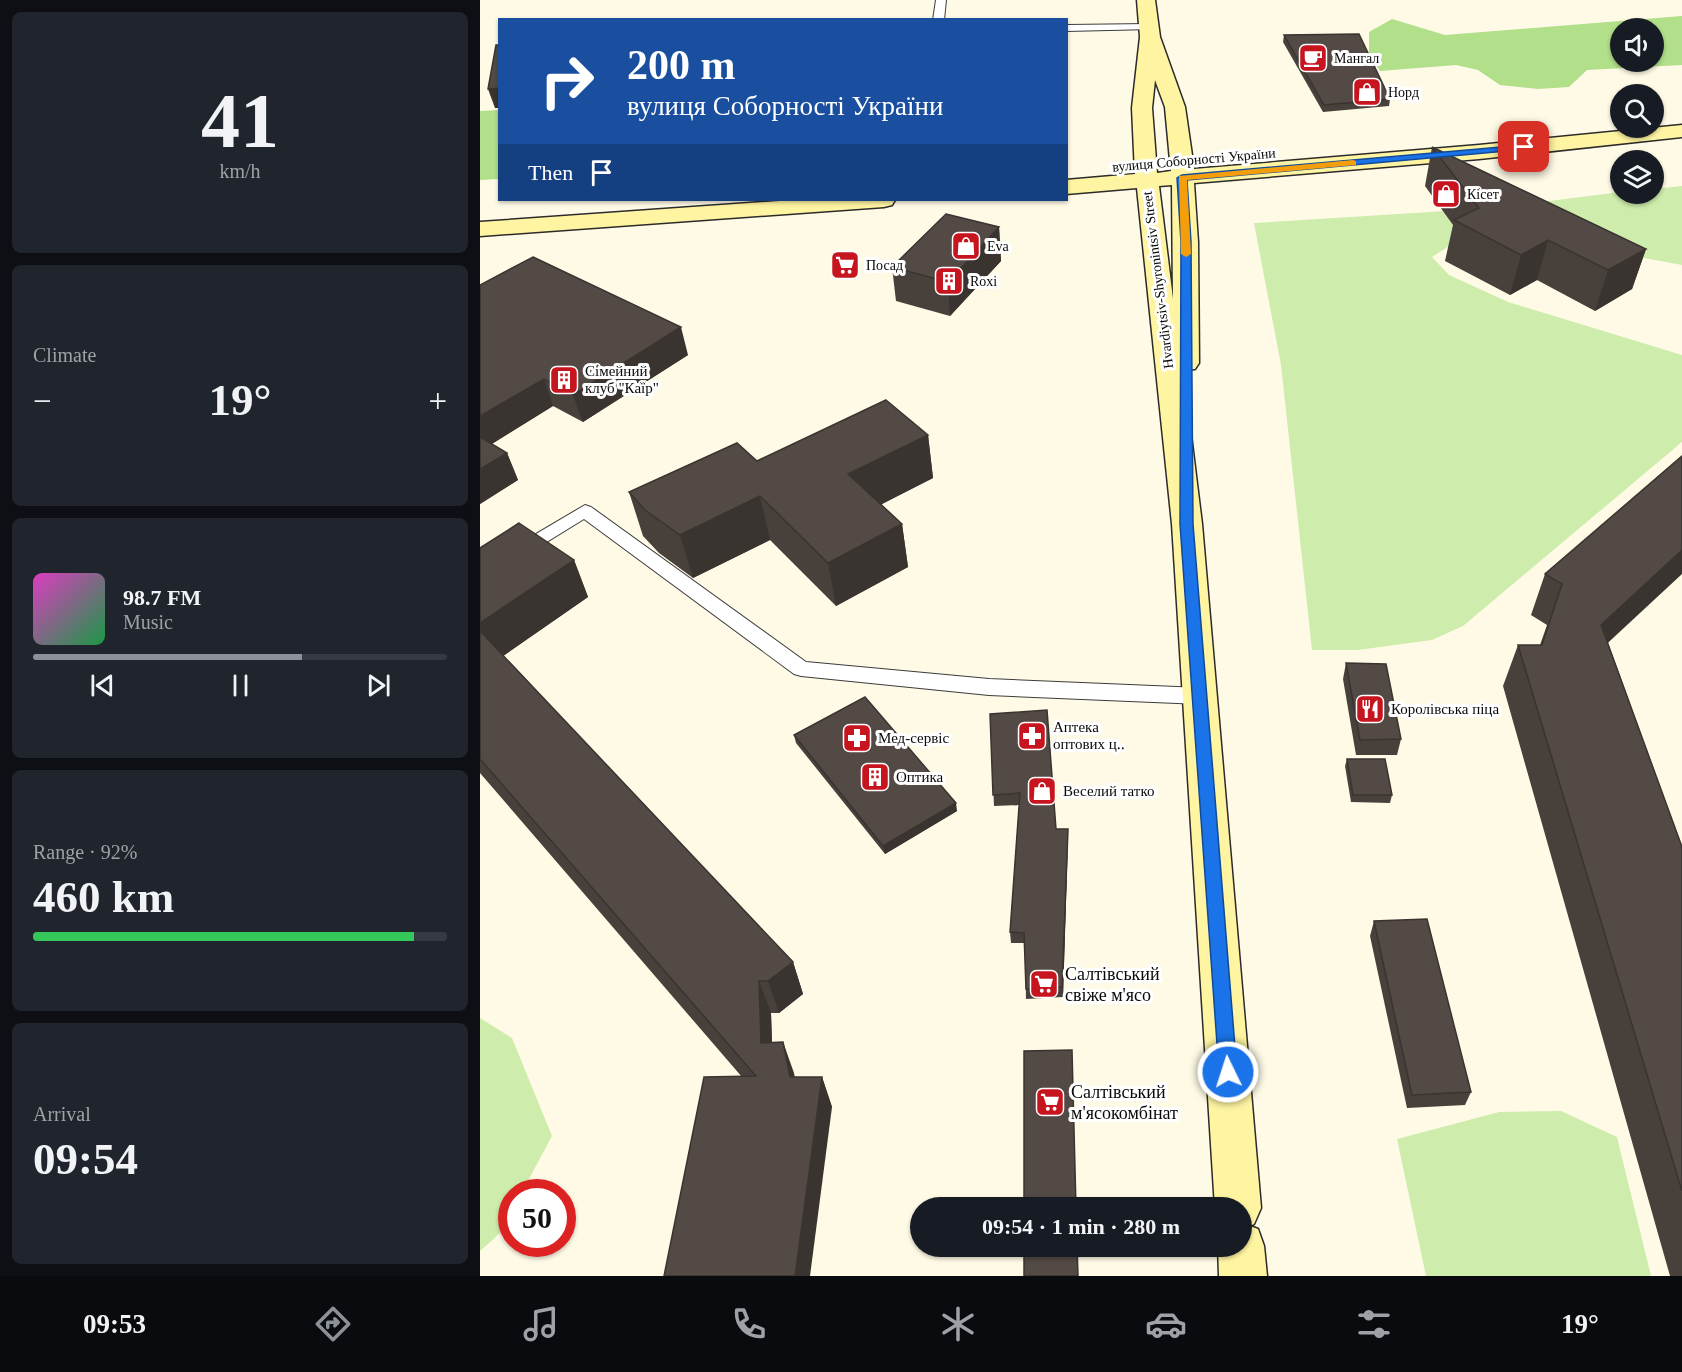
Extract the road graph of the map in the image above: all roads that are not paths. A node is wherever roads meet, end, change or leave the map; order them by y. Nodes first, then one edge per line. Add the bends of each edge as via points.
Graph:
1 (941, 0) edge
2 (1146, 0) edge
3 (939, 18) edge
4 (1068, 28) edge
5 (1150, 32) junction
6 (1682, 131) edge
7 (1182, 169) junction
8 (1068, 170) edge
9 (1146, 172) junction
10 (1068, 187) edge
11 (756, 201) edge
12 (869, 201) edge
13 (633, 217) junction
14 (480, 229) edge
15 (1187, 524) junction
16 (480, 576) edge
17 (1202, 696) junction
18 (1237, 1197) edge
19 (1242, 1257) edge
20 (1243, 1276) edge

1 - 3 lane
2 - 5 main road, Hvardiytsiv-Shyronintsiv Street
4 - 5 lane
5 - 7 main road, Hvardiytsiv-Shyronintsiv Street via 1175,107
5 - 9 main road, Hvardiytsiv-Shyronintsiv Street via 1142,108
6 - 7 main road, вулиця Соборності України via 1479,152
7 - 9 main road, вулиця Соборності України
7 - 15 main road, Hvardiytsiv-Shyronintsiv Street
8 - 9 main road, вулиця Соборності України
9 - 10 main road, вулиця Соборності України
9 - 15 main road, Hvardiytsiv-Shyronintsiv Street
11 - 13 main road
12 - 13 main road
13 - 14 main road
15 - 17 main road, Hvardiytsiv-Shyronintsiv Street
16 - 17 lane via 585,511 801,669 989,687
17 - 18 main road, Hvardiytsiv-Shyronintsiv Street
19 - 20 main road

